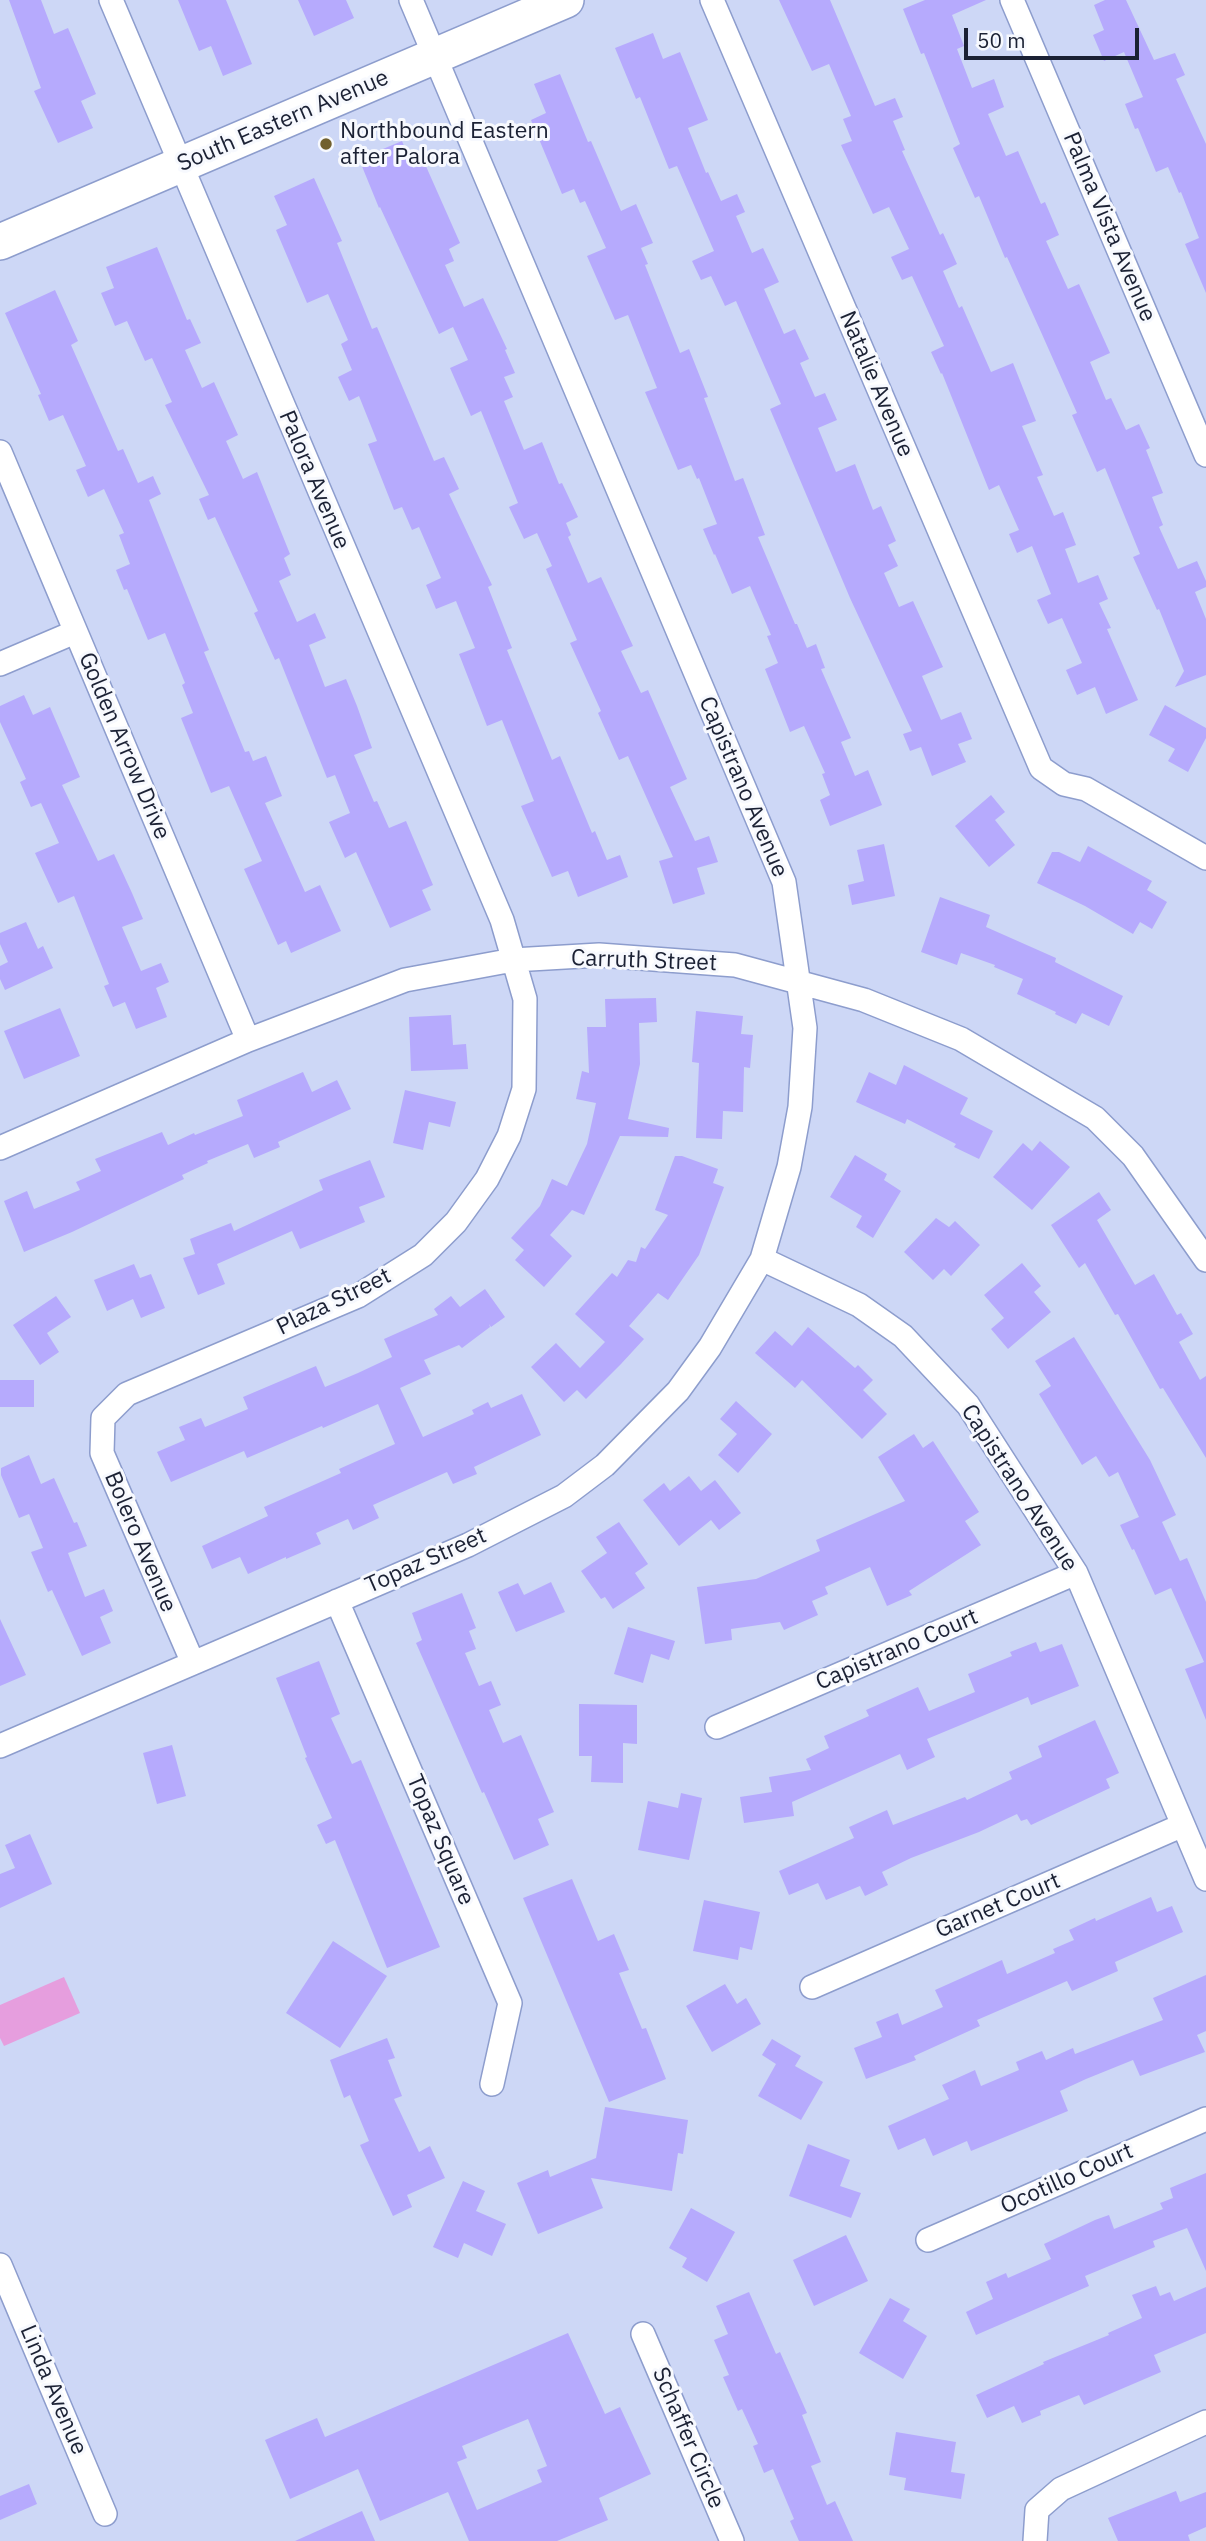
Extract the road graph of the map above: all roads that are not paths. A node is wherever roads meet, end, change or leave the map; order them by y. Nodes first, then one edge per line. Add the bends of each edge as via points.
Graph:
1 (111, 0) edge
2 (411, 0) edge
3 (566, 0) edge
4 (712, 0) edge
5 (1012, 0) edge
6 (435, 56) junction
7 (180, 165) junction
8 (0, 242) edge
9 (0, 452) edge
10 (1206, 455) edge
11 (75, 632) junction
12 (0, 664) edge
13 (1206, 858) edge
14 (513, 960) junction
15 (799, 982) junction
16 (248, 1040) junction
17 (0, 1148) edge
18 (1198, 1233) edge
19 (762, 1259) junction
20 (1206, 1260) edge
21 (103, 1418) joint
22 (1076, 1573) junction
23 (337, 1601) junction
24 (193, 1663) junction
25 (718, 1727) dead end
26 (0, 1746) edge
27 (1183, 1825) junction
28 (1206, 1878) edge
29 (812, 1987) dead end
30 (492, 2084) dead end
31 (1206, 2119) edge
32 (928, 2240) dead end
33 (0, 2265) edge
34 (643, 2334) dead end
35 (1206, 2422) edge
36 (105, 2514) dead end
37 (732, 2541) edge
38 (1035, 2541) edge

1 - 7 street, Palora Avenue
2 - 6 street, Capistrano Avenue
3 - 6 main road, South Eastern Avenue
4 - 13 street, Natalie Avenue via 1041,768
5 - 10 street, Palma Vista Avenue
6 - 7 main road, South Eastern Avenue
6 - 15 street, Capistrano Avenue via 784,882
7 - 8 main road, South Eastern Avenue
7 - 14 street, Palora Avenue via 502,920
9 - 11 street, Golden Arrow Drive
11 - 12 street
11 - 16 street, Golden Arrow Drive
14 - 15 street, Carruth Street via 599,954 735,965
14 - 16 street, Carruth Street via 405,980
14 - 21 street, Plaza Street via 525,999 524,1090 509,1136 487,1179 456,1222 424,1255 358,1296 127,1394
15 - 18 street, Carruth Street via 864,1000 961,1039 1095,1118
15 - 19 street, Capistrano Avenue via 805,1028 800,1107 789,1167
16 - 17 street, Carruth Street
18 - 20 street
19 - 22 street, Capistrano Avenue via 859,1305 903,1336 968,1405
19 - 23 street, Topaz Street via 678,1391 605,1465 552,1503
21 - 24 street, Bolero Avenue via 102,1453
22 - 25 street, Capistrano Court
22 - 27 street, Capistrano Avenue
23 - 24 street, Topaz Street
23 - 30 street, Topaz Square via 510,2003
24 - 26 street, Topaz Street
27 - 28 street, Capistrano Avenue
27 - 29 street, Garnet Court
31 - 32 street, Ocotillo Court
33 - 36 street, Linda Avenue
34 - 37 street, Schaffer Circle
35 - 38 street via 1061,2489 1037,2510

